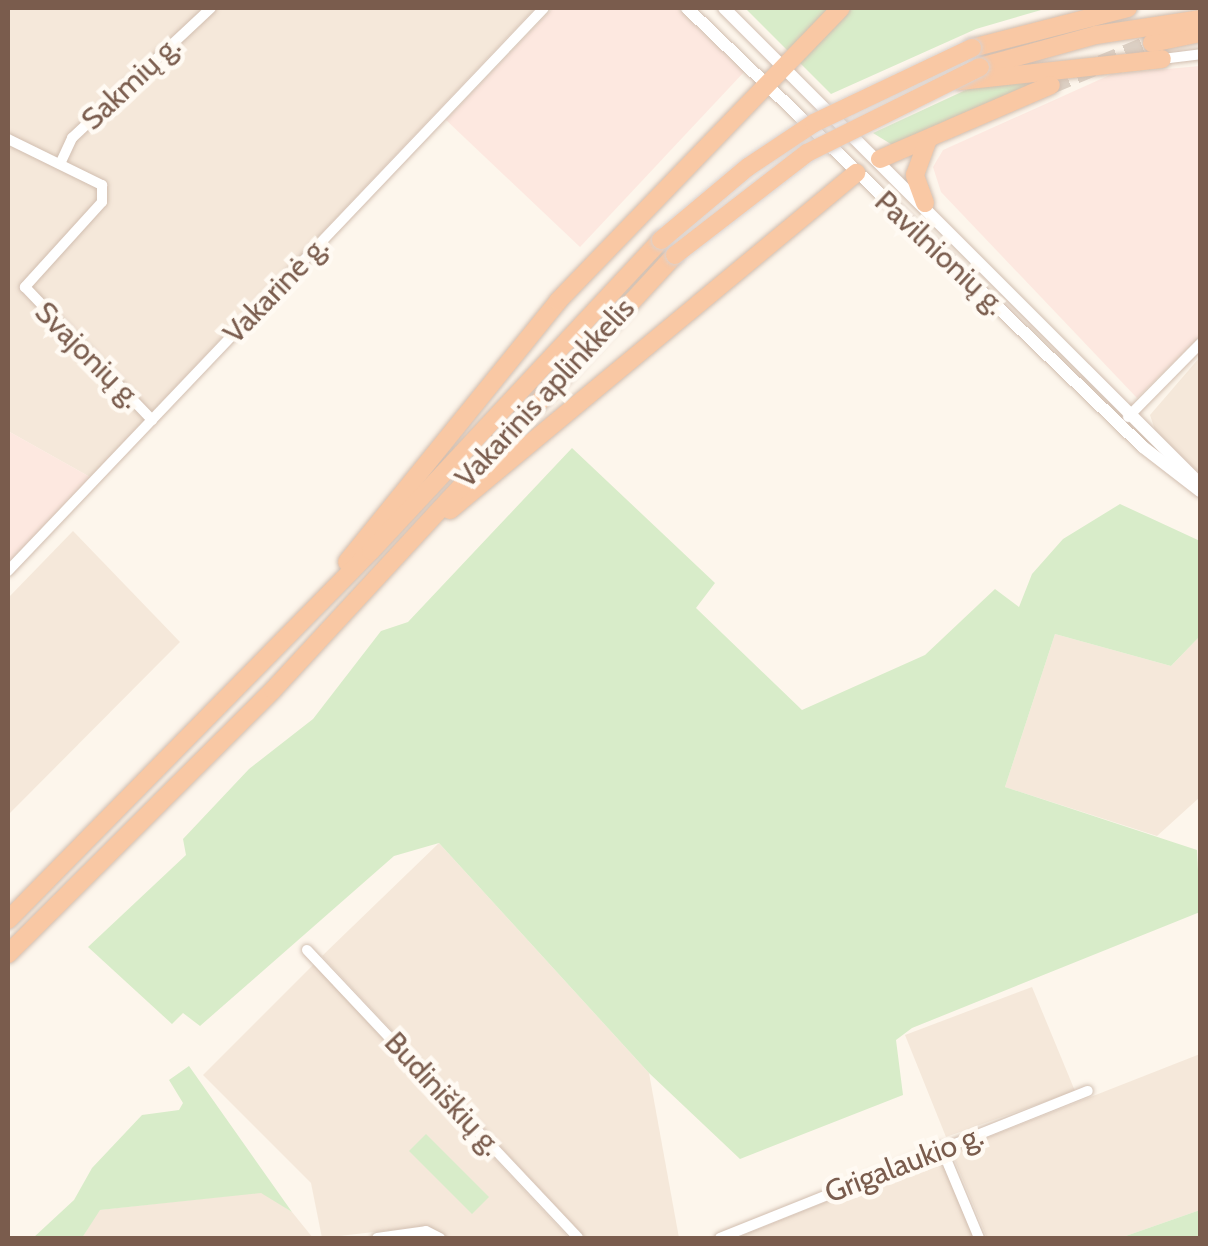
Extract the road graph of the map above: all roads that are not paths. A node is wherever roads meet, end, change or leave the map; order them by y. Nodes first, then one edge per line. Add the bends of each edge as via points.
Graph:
1 (210, 8) edge
2 (544, 8) edge
3 (686, 8) edge
4 (724, 8) edge
5 (841, 8) edge
6 (1128, 8) edge
7 (1200, 19) edge
8 (1200, 33) edge
9 (1157, 51) junction
10 (1200, 54) edge
11 (784, 65) junction
12 (981, 71) junction
13 (766, 85) junction
14 (1051, 85) tunnel mouth
15 (929, 138) junction
16 (8, 139) edge
17 (880, 159) junction
18 (60, 164) junction
19 (850, 168) junction
20 (925, 204) junction
21 (1200, 344) edge
22 (152, 420) junction
23 (1125, 420) junction
24 (1200, 488) edge
25 (426, 528) junction
26 (8, 571) edge
27 (322, 600) junction
28 (8, 920) edge
29 (307, 950) dead end
30 (8, 954) edge
31 (1088, 1091) dead end
32 (941, 1146) junction
33 (377, 1238) edge
34 (440, 1238) edge
35 (578, 1238) edge
36 (720, 1238) edge
37 (979, 1238) edge

1 - 18 street, Sakmių g. via 72,138
2 - 22 street, Vakarinė g.
3 - 13 street, Pavilnionių g.
4 - 11 street, Pavilnionių g.
5 - 11 highway
6 - 27 highway, Vakarinis aplinkkelis, bridge via 972,48 814,123 748,167 661,240
7 - 12 highway, Vakarinis aplinkkelis via 1082,38
8 - 9 highway
9 - 10 street
9 - 12 highway
11 - 13 highway
11 - 17 street, Pavilnionių g.
12 - 25 highway, Vakarinis aplinkkelis, bridge via 935,86 807,153 675,255
13 - 19 street, Pavilnionių g.
13 - 27 highway via 540,322
14 - 15 highway
15 - 17 highway
15 - 20 highway via 914,174
16 - 18 street, Svajonių g.
17 - 19 street
17 - 20 street, Pavilnionių g.
18 - 22 street, Svajonių g. via 105,192 25,288
19 - 23 street, Pavilnionių g.
19 - 25 highway
20 - 23 street, Pavilnionių g.
21 - 23 street
22 - 26 street, Vakarinė g.
23 - 24 street, Pavilnionių g.
25 - 30 highway, Vakarinis aplinkkelis
27 - 28 highway, Vakarinis aplinkkelis
29 - 35 street, Budiniškių g.
31 - 32 street, Grigalaukio g.
32 - 36 street, Grigalaukio g.
32 - 37 street
33 - 34 street via 426,1231

